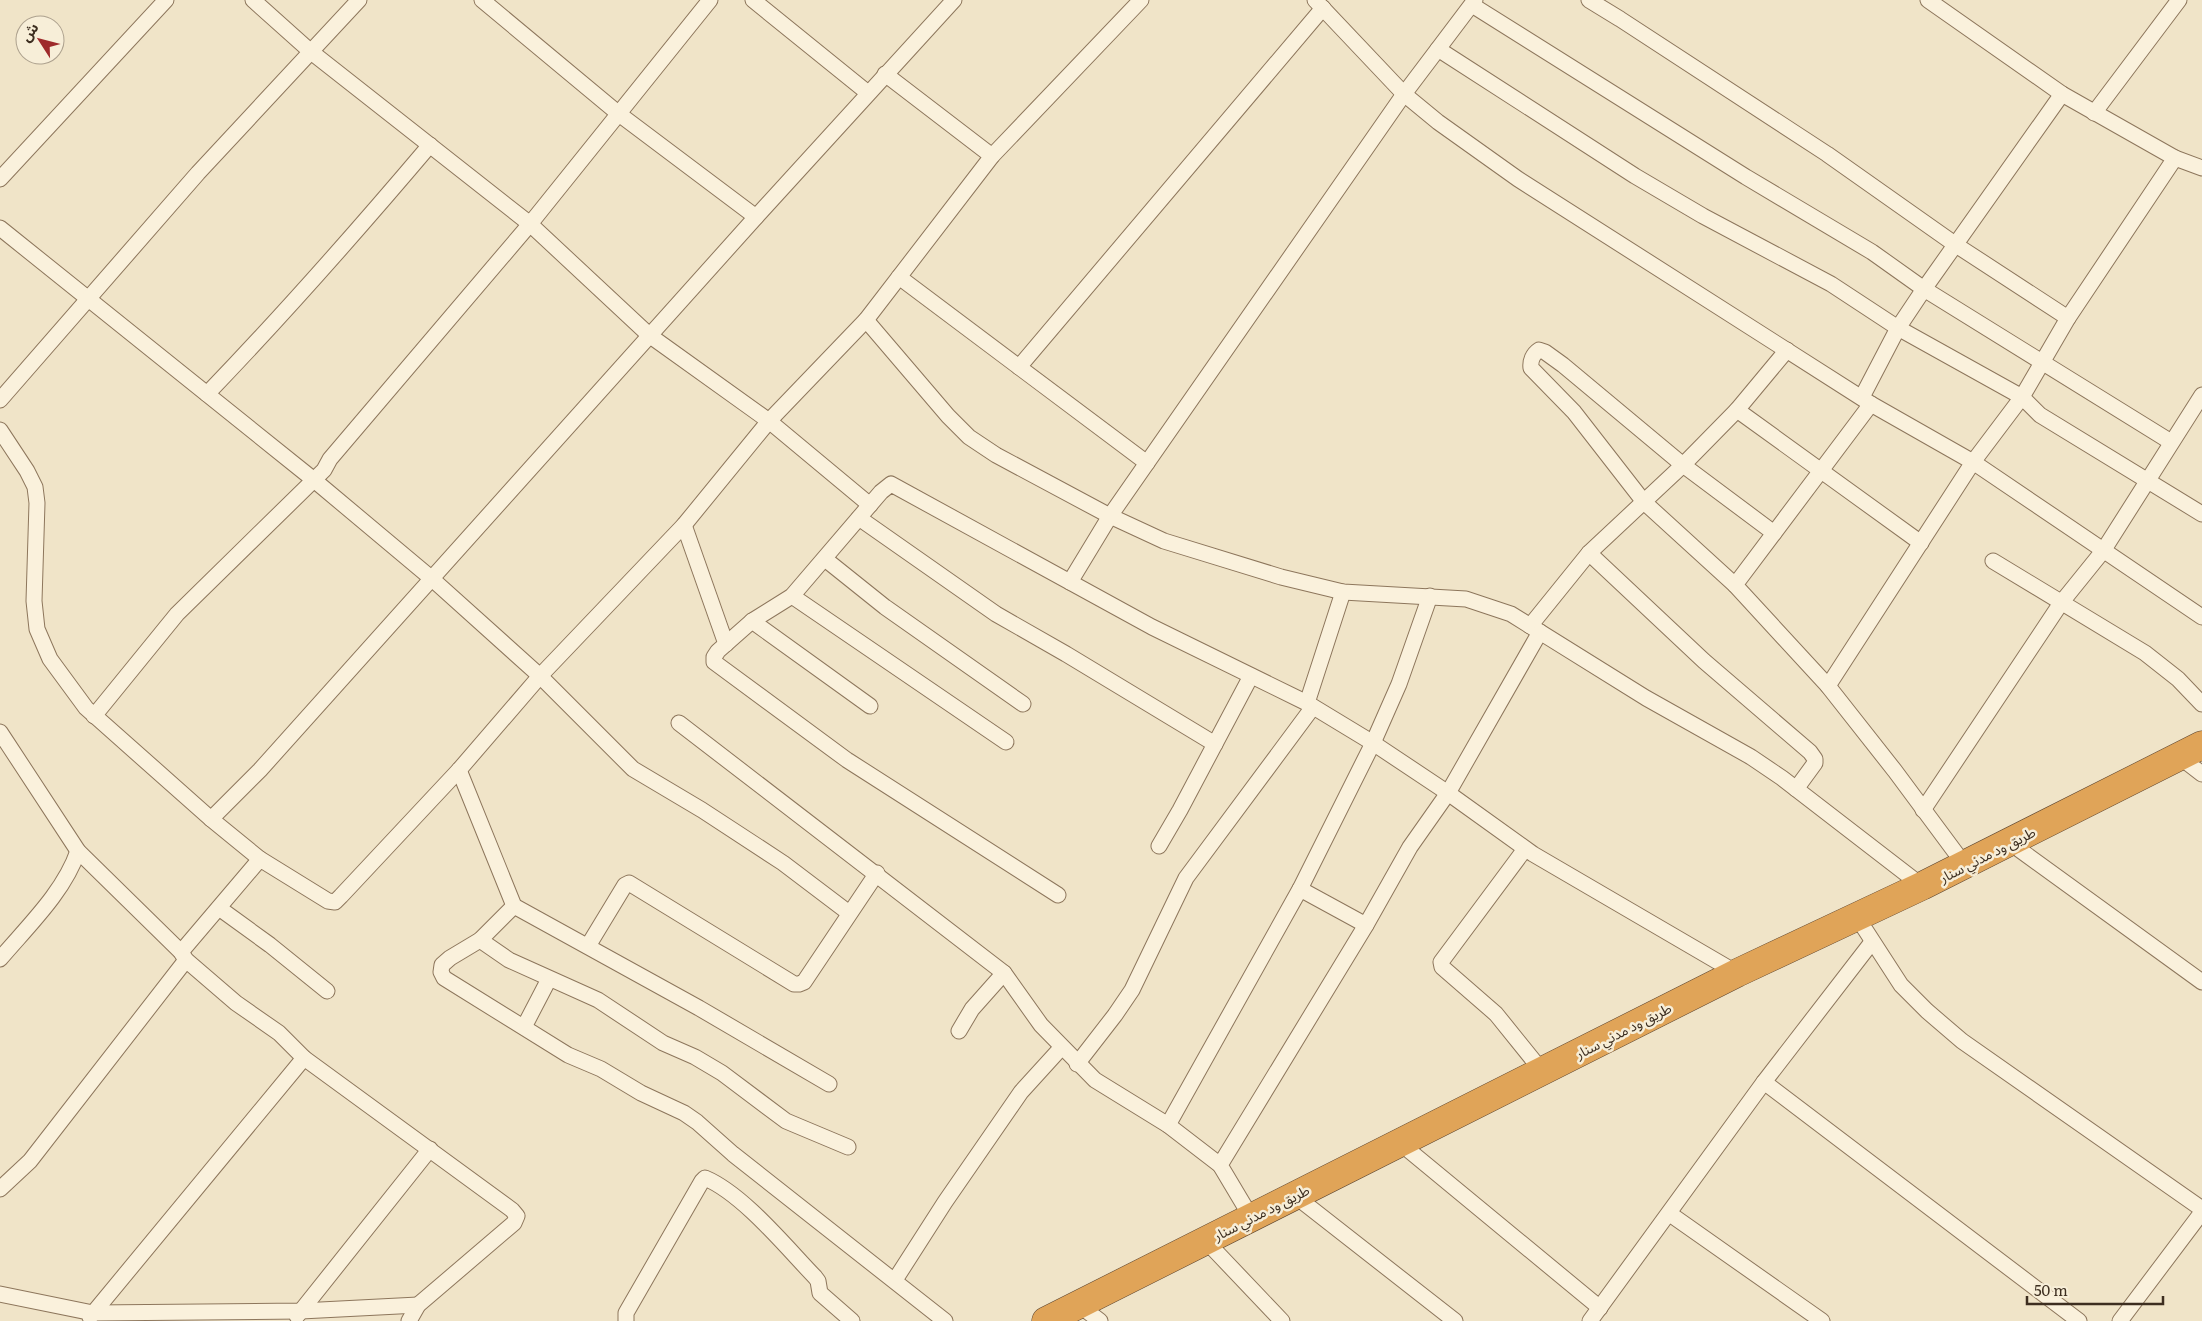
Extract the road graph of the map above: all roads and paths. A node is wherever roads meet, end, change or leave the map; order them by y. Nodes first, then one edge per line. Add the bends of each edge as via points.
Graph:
1 (166, 0) edge
2 (253, 0) edge
3 (359, 0) edge
4 (482, 0) edge
5 (710, 0) edge
6 (753, 0) edge
7 (954, 0) edge
8 (1141, 0) edge
9 (1589, 0) edge
10 (1928, 0) edge
11 (2179, 0) edge
12 (1473, 2) edge
13 (1319, 4) edge
14 (1438, 49) junction
15 (310, 51) junction
16 (885, 74) junction
17 (868, 93) junction
18 (1404, 94) junction
19 (2062, 94) junction
20 (2094, 113) junction
21 (619, 114) junction
22 (430, 145) junction
23 (992, 156) junction
24 (2174, 158) junction
25 (2202, 168) edge
26 (0, 179) edge
27 (756, 217) junction
28 (530, 224) junction
29 (0, 228) edge
30 (1956, 245) junction
31 (899, 277) junction
32 (1924, 289) junction
33 (87, 300) junction
34 (2068, 318) junction
35 (866, 320) junction
36 (1898, 328) junction
37 (650, 335) junction
38 (1787, 350) junction
39 (2041, 363) junction
40 (1019, 367) junction
41 (207, 394) junction
42 (2202, 395) edge
43 (2022, 397) junction
44 (0, 400) edge
45 (1866, 400) junction
46 (1738, 410) junction
47 (770, 421) junction
48 (0, 430) edge
49 (2171, 442) junction
50 (1973, 462) junction
51 (1147, 463) junction
52 (1683, 465) junction
53 (1820, 471) junction
54 (314, 480) junction
55 (2149, 480) junction
56 (1644, 502) junction
57 (870, 505) junction
58 (2202, 514) edge
59 (1110, 516) junction
60 (859, 518) junction
61 (684, 525) junction
62 (1774, 533) junction
63 (1921, 543) junction
64 (2103, 551) junction
65 (1589, 553) junction
66 (825, 559) junction
67 (1993, 561) dead end
68 (431, 578) junction
69 (1070, 582) junction
70 (1736, 584) junction
71 (1343, 592) junction
72 (792, 596) junction
73 (1430, 596) junction
74 (2061, 604) junction
75 (2202, 617) edge
76 (752, 621) junction
77 (1535, 629) junction
78 (726, 644) junction
79 (540, 676) junction
80 (1251, 676) junction
81 (1828, 686) junction
82 (1023, 704) dead end
83 (2202, 704) edge
84 (1310, 705) junction
85 (870, 706) dead end
86 (94, 716) junction
87 (679, 723) dead end
88 (0, 732) edge
89 (1006, 742) dead end
90 (1373, 743) junction
91 (1214, 744) junction
92 (2191, 751) edge
93 (459, 770) junction
94 (2202, 774) edge
95 (1796, 789) junction
96 (1448, 793) junction
97 (1923, 810) junction
98 (211, 819) junction
99 (2009, 842) junction
100 (1159, 846) dead end
101 (1525, 848) junction
102 (78, 851) junction
103 (260, 859) junction
104 (1964, 864) junction
105 (877, 873) junction
106 (1922, 886) junction
107 (1300, 889) junction
108 (1058, 895) dead end
109 (514, 906) junction
110 (219, 908) junction
111 (849, 913) junction
112 (1857, 917) junction
113 (1366, 925) junction
114 (480, 940) junction
115 (1872, 942) junction
116 (588, 946) junction
117 (184, 956) junction
118 (0, 959) edge
119 (1004, 973) junction
120 (1737, 973) junction
121 (549, 979) junction
122 (2202, 982) edge
123 (326, 991) dead end
124 (524, 1027) junction
125 (959, 1031) dead end
126 (1061, 1048) junction
127 (304, 1058) junction
128 (1077, 1064) junction
129 (1542, 1071) junction
130 (1764, 1082) junction
131 (829, 1084) dead end
132 (1168, 1125) junction
133 (1400, 1142) junction
134 (848, 1147) dead end
135 (430, 1149) junction
136 (1220, 1165) junction
137 (0, 1189) edge
138 (1294, 1195) junction
139 (2202, 1210) edge
140 (1670, 1214) junction
141 (1251, 1217) junction
142 (1205, 1240) junction
143 (895, 1280) junction
144 (0, 1294) edge
145 (418, 1305) junction
146 (1079, 1305) junction
147 (1600, 1308) junction
148 (297, 1316) edge
149 (90, 1317) edge
150 (409, 1321) edge
151 (626, 1321) edge
152 (852, 1321) edge
153 (945, 1321) edge
154 (1046, 1321) edge
155 (1100, 1321) edge
156 (1282, 1321) edge
157 (1455, 1321) edge
158 (1590, 1321) edge
159 (1822, 1321) edge
160 (2080, 1321) edge
161 (2120, 1321) edge

1 - 26 street
2 - 15 street
3 - 15 street
4 - 21 street
5 - 21 street
6 - 17 street
7 - 16 street
8 - 23 street
9 - 30 street via 1827,154
10 - 19 street
11 - 20 street
12 - 14 street
12 - 32 street via 1730,168 1872,252
13 - 18 street
13 - 40 street
14 - 18 street
14 - 36 street via 1635,176 1830,284
15 - 22 street
15 - 33 street
16 - 17 street
16 - 23 street
17 - 27 street
18 - 38 street via 1518,179
18 - 51 street
19 - 20 street
19 - 30 street
20 - 24 street
21 - 27 street
21 - 28 street
22 - 28 street
22 - 41 street via 359,230
23 - 31 street
24 - 25 street
24 - 34 street
27 - 37 street
28 - 37 street
28 - 54 street
29 - 33 street
30 - 32 street
30 - 34 street
31 - 35 street
31 - 40 street
32 - 36 street
32 - 39 street
33 - 41 street
33 - 44 street
34 - 39 street
35 - 47 street
35 - 59 street via 969,437 996,455
36 - 43 street
36 - 45 street
37 - 47 street
37 - 68 street
38 - 45 street
38 - 46 street
39 - 43 street
39 - 49 street
40 - 51 street
41 - 54 street
42 - 49 street
43 - 50 street
43 - 55 street via 2040,415
45 - 50 street
45 - 53 street
46 - 52 street
46 - 53 street
47 - 57 street
47 - 61 street
48 - 86 street via 35,487 34,601 37,628 50,659
49 - 55 street
50 - 63 street
50 - 64 street
51 - 59 street
52 - 56 street
52 - 56 street via 1563,365 1545,352 1539,350 1535,353 1531,368 1574,412
52 - 62 street
53 - 62 street
53 - 63 street
54 - 68 street
54 - 86 street via 177,614
55 - 58 street
55 - 64 street
56 - 65 street
56 - 70 street
57 - 60 street
57 - 69 street via 891,484
59 - 69 street
59 - 71 street via 1164,540 1281,577
60 - 66 street
60 - 91 street via 1002,617
61 - 78 street
61 - 79 street
62 - 70 street
63 - 81 street
64 - 74 street
64 - 75 street
65 - 77 street
65 - 95 street via 1704,660 1810,752 1815,764
66 - 72 street
66 - 82 street via 891,612
67 - 74 street
68 - 79 street
68 - 98 street via 260,770
69 - 80 street
70 - 81 street
71 - 73 street
71 - 84 street
72 - 76 street
72 - 89 street
73 - 77 street via 1466,599 1488,605
73 - 90 street
74 - 83 street via 2145,653 2178,679
74 - 97 street
76 - 78 street
76 - 85 street
77 - 95 street via 1646,698 1750,757
77 - 96 street
78 - 108 street via 714,657 720,668 847,760
79 - 93 street
79 - 111 street via 633,769 784,863
80 - 84 street
80 - 91 street
81 - 97 street
84 - 90 street
84 - 128 street via 1186,878 1132,990
86 - 98 street
87 - 105 street
88 - 102 street
90 - 96 street
90 - 107 street
91 - 100 street
92 - 94 street
92 - 99 highway, طريق ود مدني سنار
93 - 103 street via 334,902
93 - 109 street
95 - 106 street
96 - 101 street
96 - 113 street via 1410,847
97 - 104 street
98 - 103 street
99 - 104 highway, طريق ود مدني سنار
99 - 122 street
101 - 120 street
101 - 129 street via 1441,962 1442,967 1496,1014
102 - 117 street
102 - 118 street via 60,886
103 - 110 street
104 - 106 highway, طريق ود مدني سنار
105 - 111 street
105 - 119 street
106 - 112 highway, طريق ود مدني سنار
107 - 113 street
107 - 132 street
109 - 114 street
109 - 116 street
110 - 117 street
110 - 123 street
111 - 116 street via 804,982 799,984 794,984 629,883
112 - 115 street
112 - 120 highway, طريق ود مدني سنار
113 - 136 street
114 - 121 street via 509,960
114 - 124 street via 442,966 444,978
115 - 130 street
115 - 139 street via 1901,985 1962,1041
116 - 131 street
117 - 127 street via 236,1003 279,1033
117 - 137 street via 30,1160
119 - 125 street via 972,1008
119 - 126 street via 1040,1025
120 - 129 highway, طريق ود مدني سنار
121 - 124 street
121 - 134 street via 598,1000 663,1043 695,1056 786,1121
124 - 143 street via 568,1055 684,1113
126 - 128 street
126 - 143 street via 1021,1092
127 - 135 street
127 - 149 street
128 - 132 street via 1108,1090
129 - 133 highway, طريق ود مدني سنار
130 - 140 street
130 - 160 street
132 - 136 street
133 - 138 highway, طريق ود مدني سنار
133 - 147 street
135 - 145 street via 517,1216 514,1223
135 - 148 street
136 - 141 street
138 - 141 highway, طريق ود مدني سنار
138 - 157 street
139 - 161 street
140 - 147 street
140 - 159 street
141 - 142 highway, طريق ود مدني سنار
142 - 146 highway, طريق ود مدني سنار
142 - 156 street
143 - 153 street
144 - 149 street
145 - 148 street
145 - 150 street
146 - 154 highway, طريق ود مدني سنار
146 - 155 street
147 - 158 street
148 - 149 street
151 - 152 street via 626,1313 706,1178 738,1200 766,1226 815,1276 820,1293

